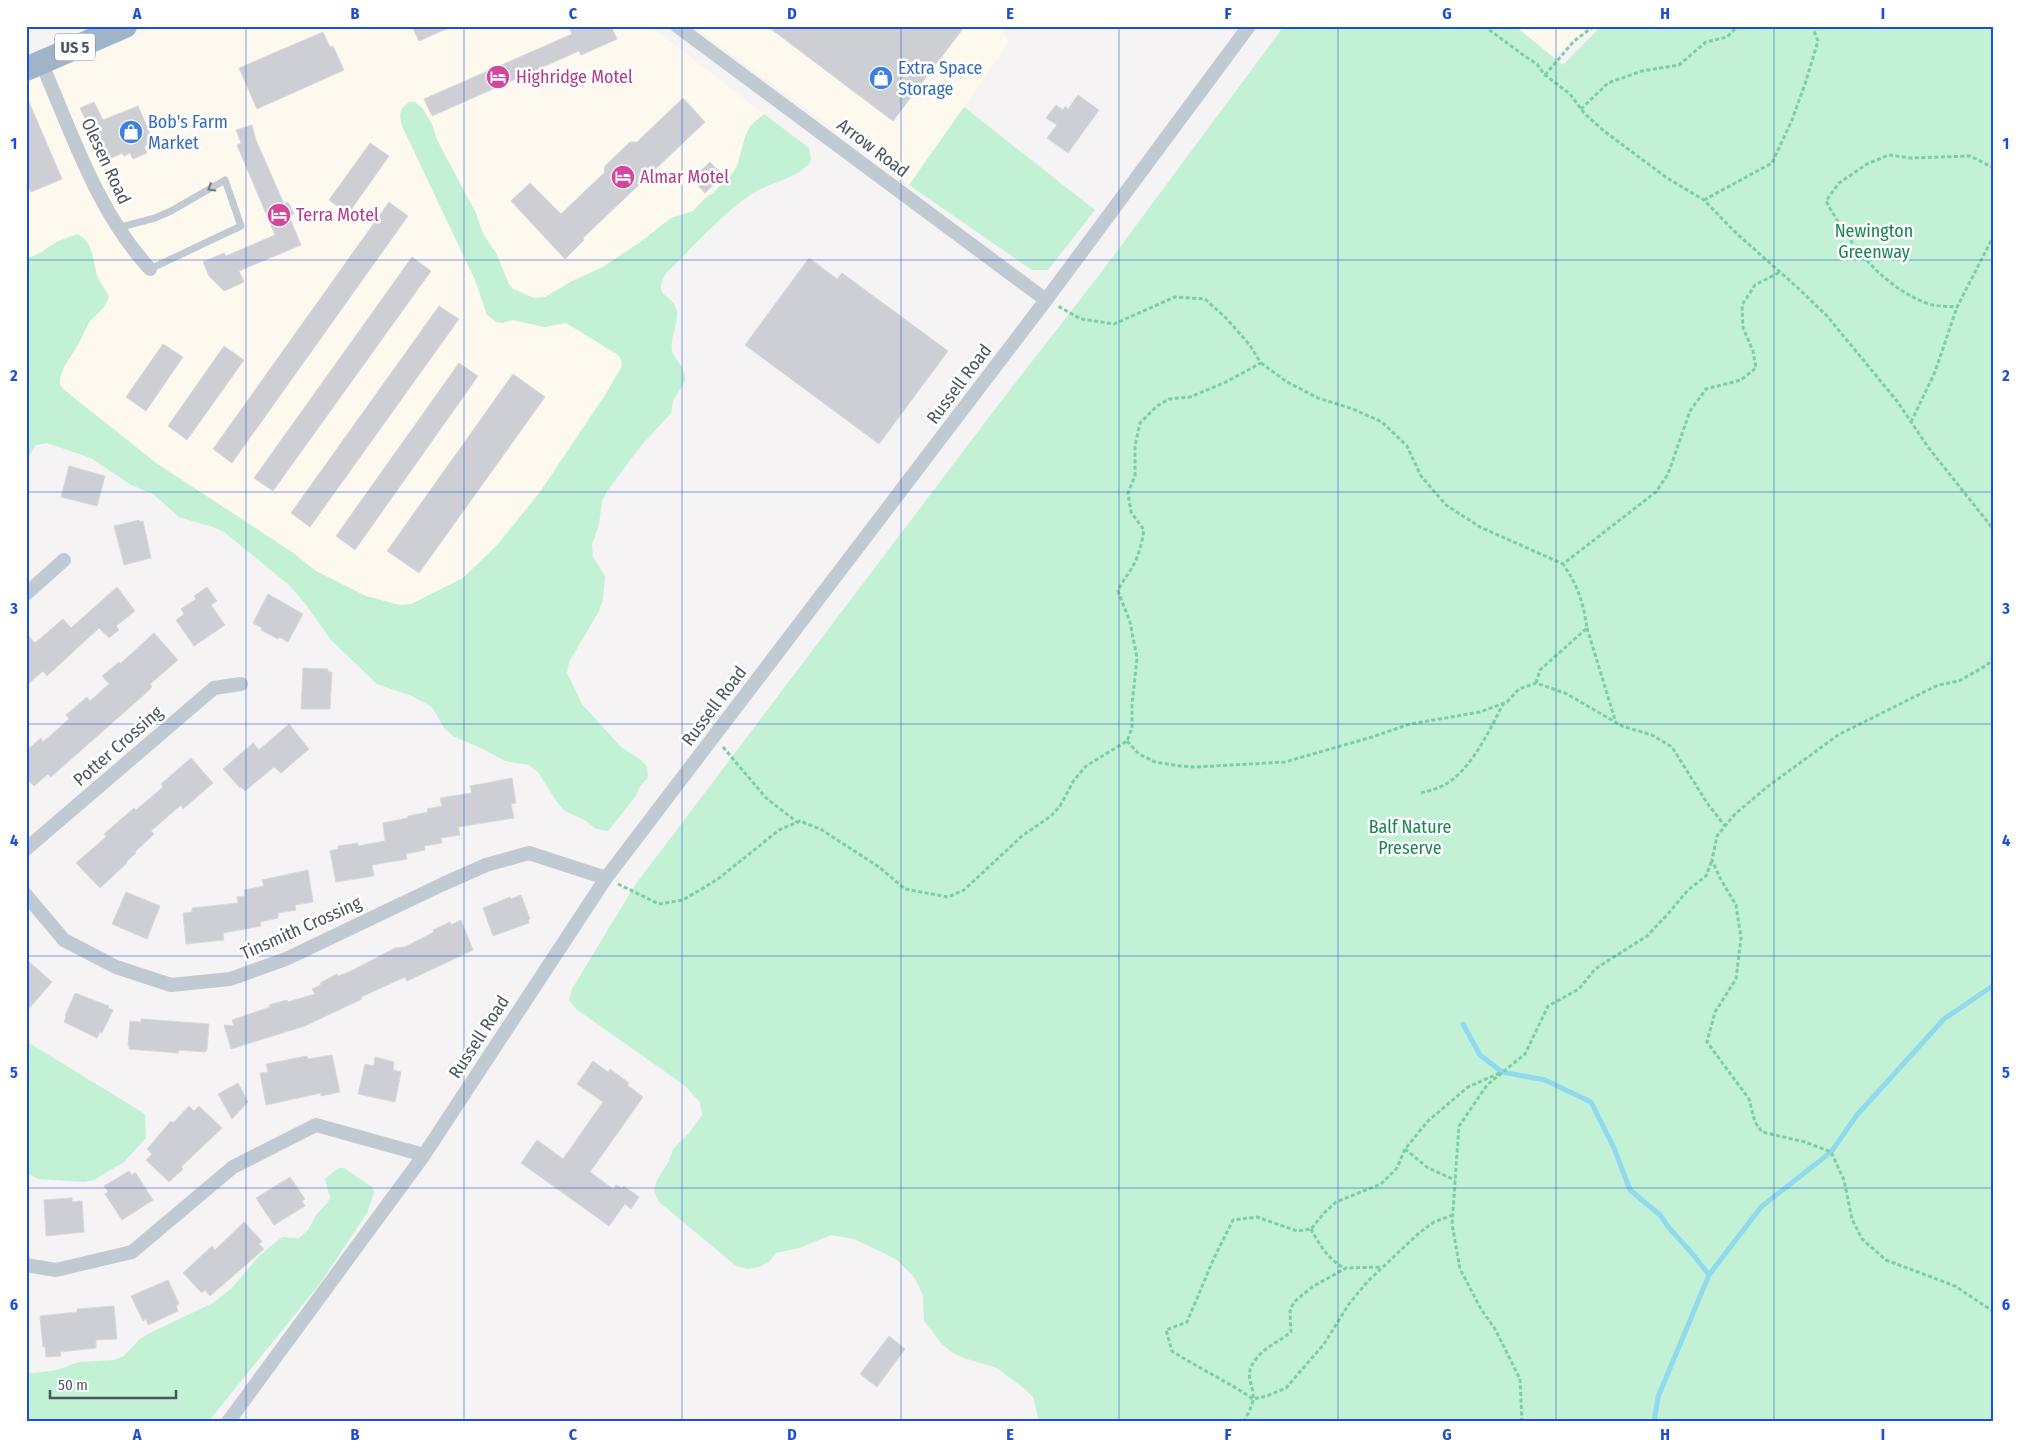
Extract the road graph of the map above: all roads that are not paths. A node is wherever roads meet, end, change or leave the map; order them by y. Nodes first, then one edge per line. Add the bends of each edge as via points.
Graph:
1 (125, 26) edge
2 (677, 26) edge
3 (1248, 26) edge
4 (34, 65) edge
5 (117, 228) junction
6 (150, 269) joint
7 (1046, 300) junction
8 (64, 560) dead end
9 (26, 594) edge
10 (241, 684) dead end
11 (26, 849) edge
12 (606, 878) junction
13 (26, 895) edge
14 (424, 1156) junction
15 (26, 1265) edge
16 (228, 1422) edge

1 - 4 highway, US 5
2 - 7 street, Arrow Road
3 - 7 street, Russell Road
4 - 5 street, Olesen Road
5 - 6 street, Olesen Road
6 -> 5 lane via 241,226 225,180 172,211
7 - 12 street, Russell Road
8 - 9 street
10 - 11 street, Potter Crossing via 214,688
12 - 13 street, Tinsmith Crossing via 529,853 486,865 286,959 230,979 171,985 116,967 64,940
12 - 14 street, Russell Road
14 - 15 street via 316,1125 233,1167 132,1252 56,1270
14 - 16 street, Russell Road

